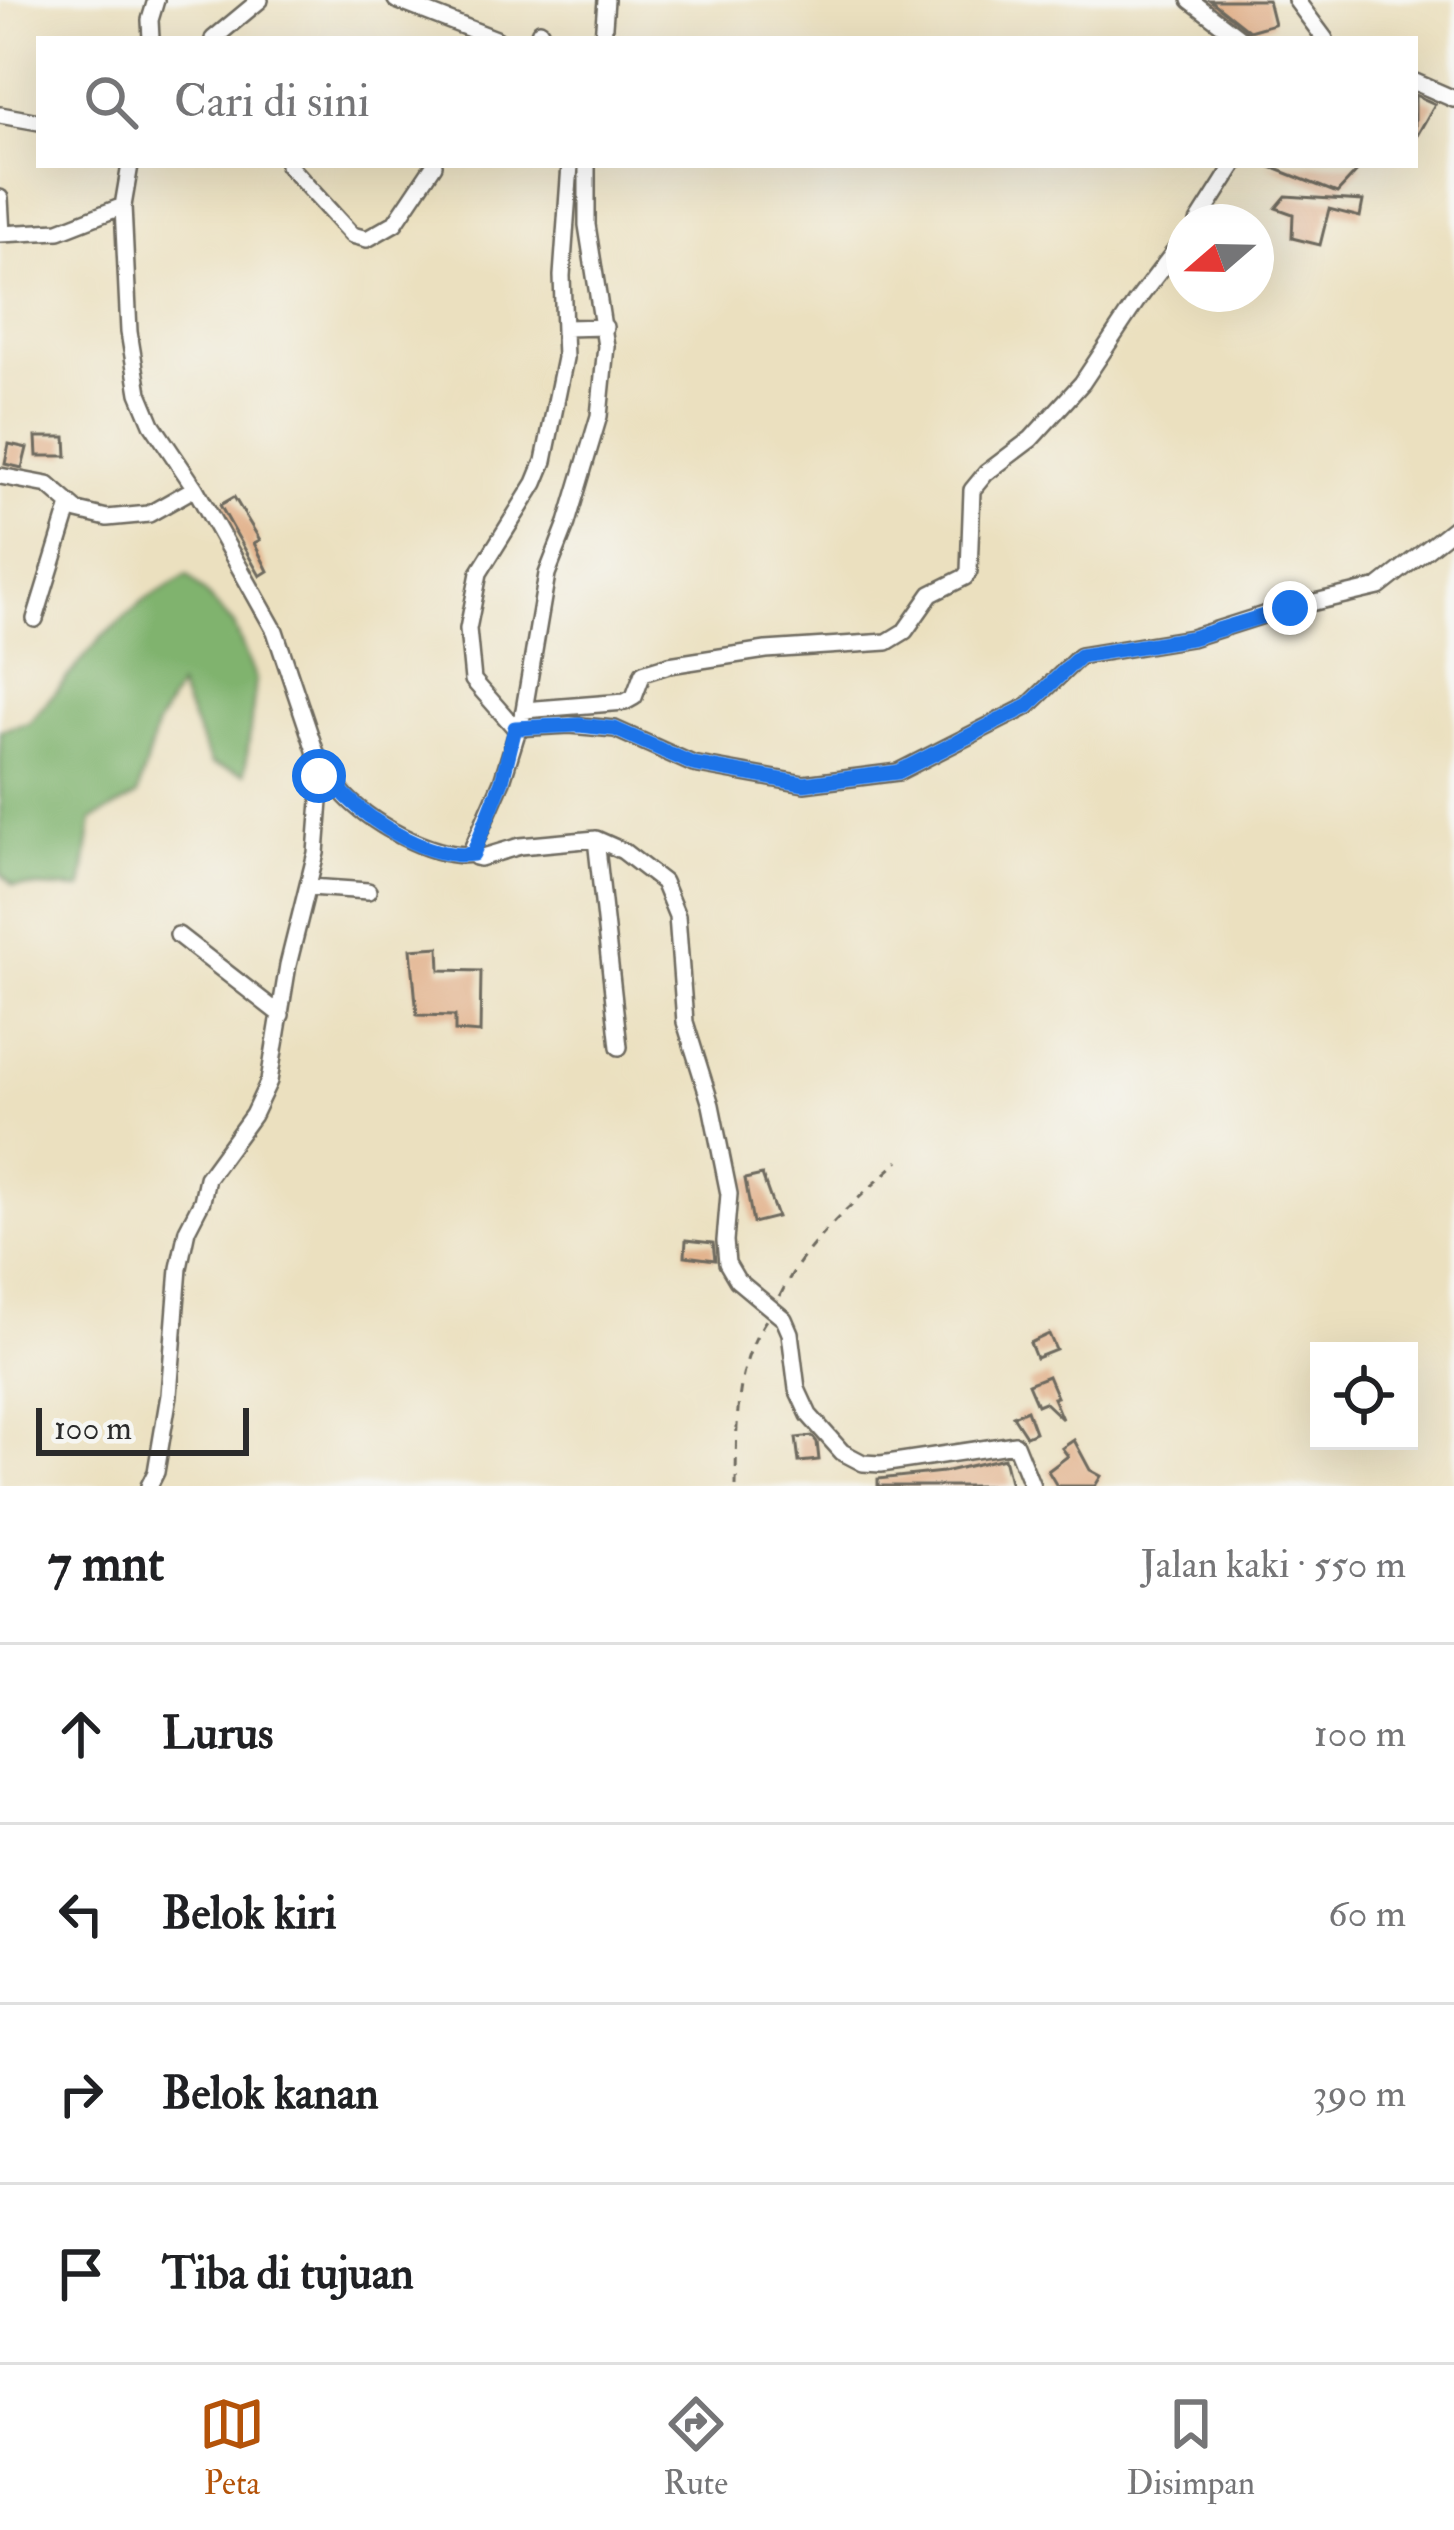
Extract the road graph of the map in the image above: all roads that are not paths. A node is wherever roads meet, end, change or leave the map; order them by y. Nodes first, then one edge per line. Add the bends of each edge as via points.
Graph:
1 (156, 0) edge
2 (260, 0) edge
3 (396, 0) edge
4 (606, 0) edge
5 (1190, 0) edge
6 (1296, 0) edge
7 (151, 36) edge
8 (217, 36) edge
9 (488, 36) edge
10 (603, 36) edge
11 (1237, 36) edge
12 (1323, 36) edge
13 (1418, 83) edge
14 (1454, 99) edge
15 (0, 115) edge
16 (36, 121) edge
17 (129, 168) edge
18 (291, 168) edge
19 (432, 168) edge
20 (570, 168) edge
21 (587, 168) edge
22 (1232, 168) edge
23 (0, 198) edge
24 (1209, 204) edge
25 (123, 206) junction
26 (1, 234) edge
27 (1166, 263) edge
28 (605, 327) junction
29 (565, 328) junction
30 (0, 476) edge
31 (195, 488) junction
32 (70, 505) junction
33 (1454, 528) edge
34 (35, 619) dead end
35 (524, 710) junction
36 (515, 728) junction
37 (318, 760) junction
38 (596, 839) junction
39 (473, 854) junction
40 (310, 887) junction
41 (368, 891) dead end
42 (178, 935) dead end
43 (281, 1015) junction
44 (619, 1048) dead end
45 (149, 1486) edge
46 (1032, 1486) edge

1 - 7 street
2 - 8 street
3 - 9 street
4 - 10 street
5 - 11 street
6 - 12 street
13 - 14 street
15 - 16 street
17 - 25 street
18 - 19 street via 352,235 367,239 395,223
20 - 29 street
21 - 28 street via 587,225
22 - 24 street
23 - 26 street
25 - 26 street via 62,230
25 - 31 street via 139,393
27 - 35 street via 1082,383 972,490 969,571 931,594 898,638 669,665 643,674 625,702
28 - 29 street
28 - 35 street via 599,416 547,574
29 - 36 street via 544,461 479,573 468,629 473,680
30 - 32 street via 48,485
31 - 32 street via 133,518 94,517
31 - 37 street via 275,631
32 - 34 street
33 - 36 street via 1379,587 1191,638 1080,656 1028,706 898,772 804,784 693,764 615,729
35 - 36 street
36 - 39 street
37 - 39 street via 371,820 421,844
37 - 40 street via 320,826
38 - 39 street
38 - 44 street
38 - 46 street via 649,870 674,903 685,1022 729,1194 727,1263 784,1319 803,1404 842,1452 863,1462 1015,1444
40 - 41 street
40 - 43 street
42 - 43 street
43 - 45 street via 262,1100 208,1178 187,1230 167,1409

